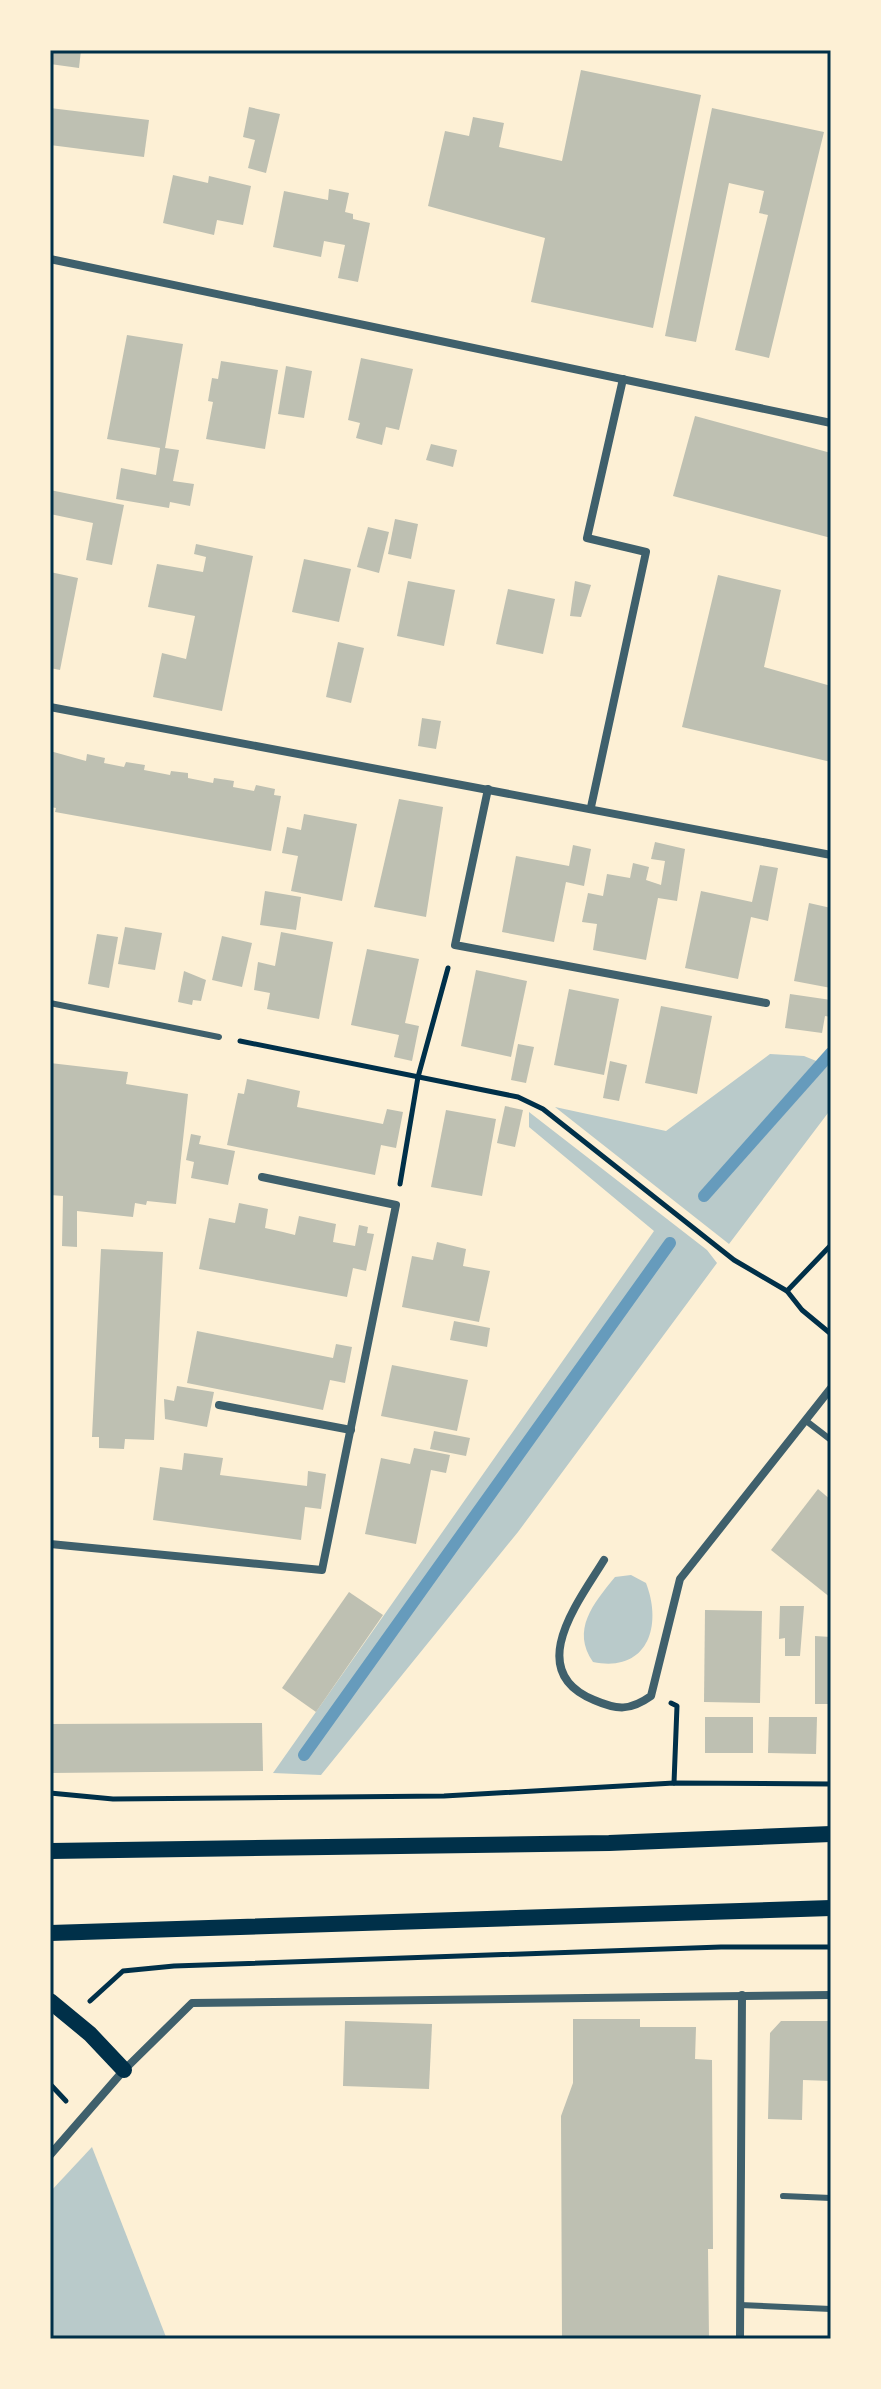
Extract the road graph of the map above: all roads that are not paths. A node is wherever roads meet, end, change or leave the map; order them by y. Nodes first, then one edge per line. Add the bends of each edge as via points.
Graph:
1 (50, 259) edge
2 (623, 379) junction
3 (831, 423) edge
4 (50, 707) edge
5 (488, 789) junction
6 (591, 807) junction
7 (831, 855) edge
8 (50, 1003) edge
9 (766, 1003) dead end
10 (219, 1037) road end
11 (262, 1177) dead end
12 (831, 1388) edge
13 (219, 1405) dead end
14 (805, 1420) junction
15 (351, 1430) junction
16 (831, 1440) edge
17 (50, 1544) edge
18 (604, 1560) dead end
19 (831, 1834) edge
20 (50, 1851) edge
21 (831, 1908) edge
22 (50, 1933) edge
23 (742, 1995) junction
24 (831, 1995) edge
25 (50, 2001) edge
26 (124, 2070) junction
27 (50, 2155) edge
28 (783, 2196) dead end
29 (831, 2198) edge
30 (740, 2305) junction
31 (831, 2309) edge
32 (740, 2339) edge

1 - 2 street
2 - 3 street
2 - 6 street via 587,538 646,552
4 - 5 street
5 - 6 street
5 - 9 street via 455,945
6 - 7 street
8 - 10 lane
11 - 15 street via 396,1205
12 - 14 street
13 - 15 street
14 - 16 lane
14 - 18 street via 680,1579 651,1696 635,1707 616,1709 576,1692 559,1656 561,1631
15 - 17 street via 322,1570
19 - 20 main road via 609,1843
21 - 22 main road
23 - 24 street
23 - 26 street via 192,2003
23 - 30 street
25 - 26 main road
26 - 27 street
28 - 29 lane
30 - 31 lane
30 - 32 street

